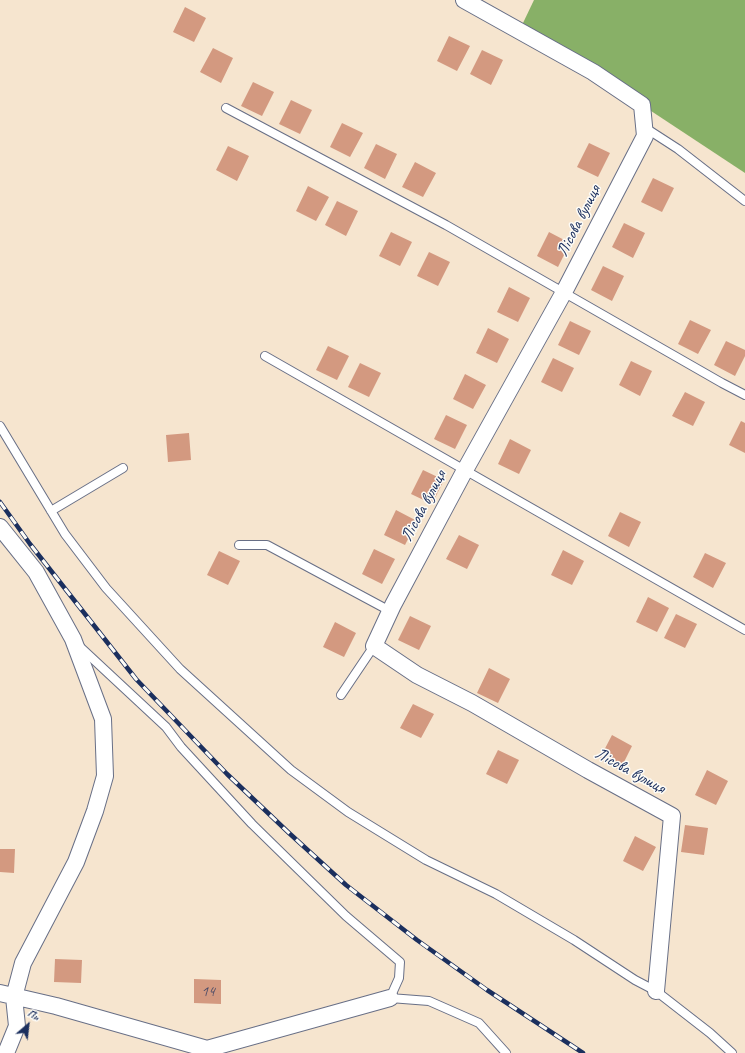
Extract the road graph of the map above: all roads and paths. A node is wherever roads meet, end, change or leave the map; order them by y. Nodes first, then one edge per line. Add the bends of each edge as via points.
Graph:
1 (464, 0) edge
2 (226, 108) dead end
3 (644, 126) junction
4 (745, 201) edge
5 (564, 292) junction
6 (265, 356) dead end
7 (745, 395) edge
8 (0, 426) edge
9 (123, 468) dead end
10 (465, 470) junction
11 (51, 511) junction
12 (0, 527) edge
13 (239, 545) dead end
14 (390, 611) junction
15 (745, 630) edge
16 (73, 639) junction
17 (374, 646) junction
18 (341, 695) dead end
19 (656, 991) junction
20 (7, 995) edge
21 (390, 998) junction
22 (208, 1051) edge
23 (6, 1053) edge
24 (506, 1053) edge
25 (732, 1053) edge

1 - 3 street, Лісова вулиця via 593,72 642,105
2 - 5 lane via 446,225
3 - 4 lane
3 - 5 street, Лісова вулиця via 645,136
5 - 7 lane
5 - 10 street, Лісова вулиця
6 - 10 lane
8 - 11 lane
9 - 11 lane
10 - 14 street, Лісова вулиця
10 - 15 lane
11 - 19 lane via 106,588 180,669 291,770 348,812 426,860 496,894
12 - 16 street via 36,572
13 - 14 lane via 267,545
14 - 17 street, Лісова вулиця
16 - 20 street via 102,719 105,776 76,862
16 - 21 lane via 166,727 252,824 346,916 400,962 399,978
17 - 18 lane
17 - 19 street, Лісова вулиця via 417,675 472,703 672,816
19 - 25 lane
20 - 22 street via 56,1006
20 - 23 street via 16,1026
21 - 22 street
21 - 24 lane via 429,1001 479,1023

